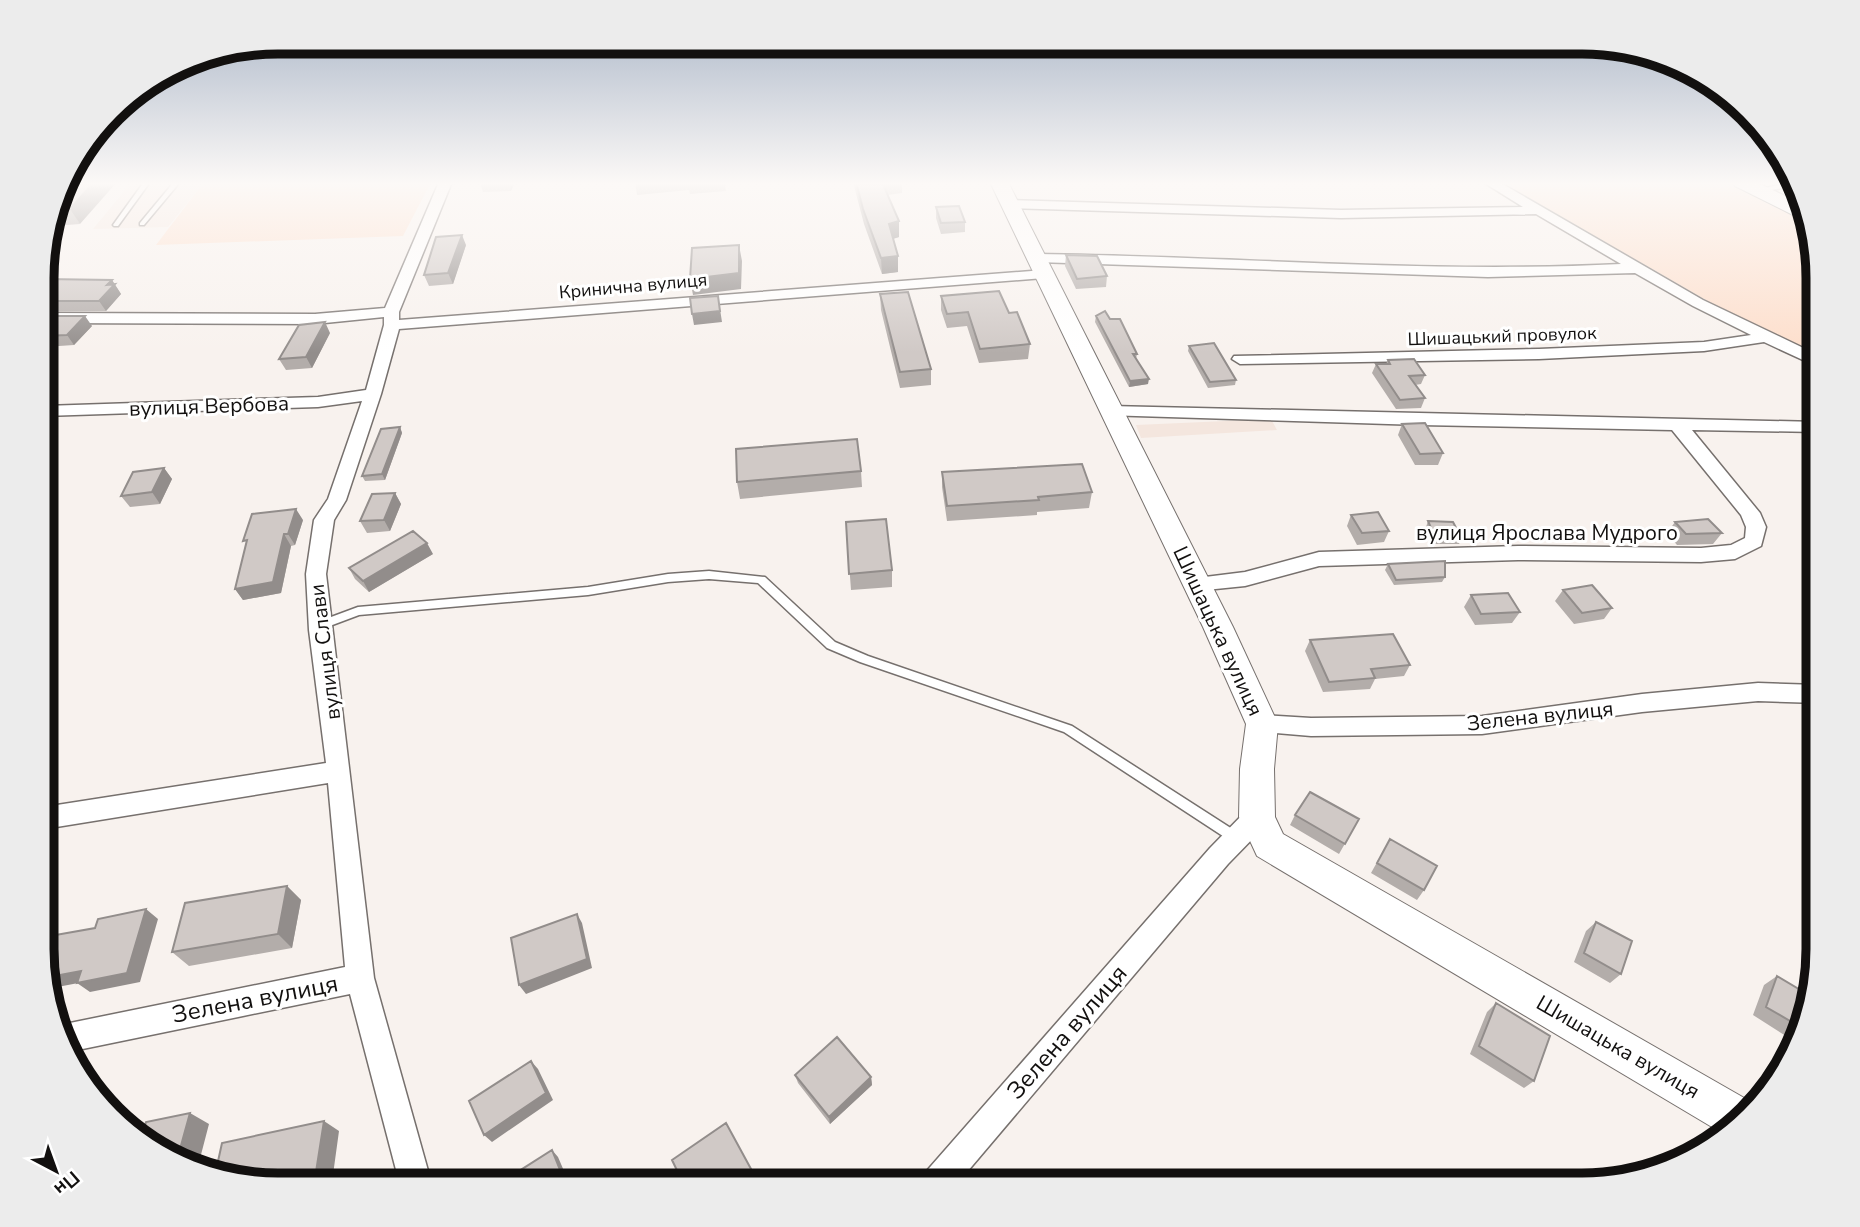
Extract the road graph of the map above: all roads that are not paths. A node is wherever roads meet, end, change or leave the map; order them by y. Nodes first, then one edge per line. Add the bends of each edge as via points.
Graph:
1 (423, 239) edge
2 (1027, 239) edge
3 (1589, 239) edge
4 (1040, 266) junction
5 (1638, 268) junction
6 (54, 318) edge
7 (392, 318) junction
8 (1765, 336) junction
9 (1805, 356) edge
10 (1240, 359) dead end
11 (373, 394) junction
12 (54, 411) edge
13 (1110, 411) junction
14 (1677, 424) junction
15 (1805, 427) edge
16 (1196, 584) junction
17 (319, 626) junction
18 (1805, 694) edge
19 (1262, 724) junction
20 (339, 771) junction
21 (54, 816) edge
22 (1246, 827) junction
23 (360, 978) junction
24 (72, 1036) edge
25 (1732, 1115) edge
26 (946, 1172) edge
27 (413, 1173) edge

1 - 7 street, вулиця Слави
2 - 4 street, Шишацька вулиця
3 - 5 street
4 - 5 street, Кринична вулиця via 1317,266 1414,272
4 - 7 street, Кринична вулиця
4 - 13 street, Шишацька вулиця
5 - 8 street
6 - 7 street, Кринична вулиця
7 - 11 street, вулиця Слави
8 - 9 street
8 - 10 street, Шишацький провулок via 1707,345 1512,357
11 - 12 street, вулиця Вербова via 318,402
11 - 17 street, вулиця Слави via 337,499 324,520 316,574
13 - 14 street
13 - 16 street, Шишацька вулиця
14 - 15 street
14 - 16 street, вулиця Ярослава Мудрого via 1751,513 1754,541 1735,552 1319,559 1245,579
16 - 19 street, Шишацька вулиця
17 - 20 street, вулиця Слави
17 - 22 lane via 358,611 588,591 668,578 709,575 761,580 831,645 1068,729
18 - 19 street, Зелена вулиця via 1758,692 1642,703 1482,725
19 - 22 street, Шишацька вулиця
20 - 21 street
20 - 23 street, вулиця Слави
22 - 25 street, Шишацька вулиця via 1269,845
22 - 26 street, Зелена вулиця
23 - 24 street, Зелена вулиця
23 - 27 street, Зелена вулиця

